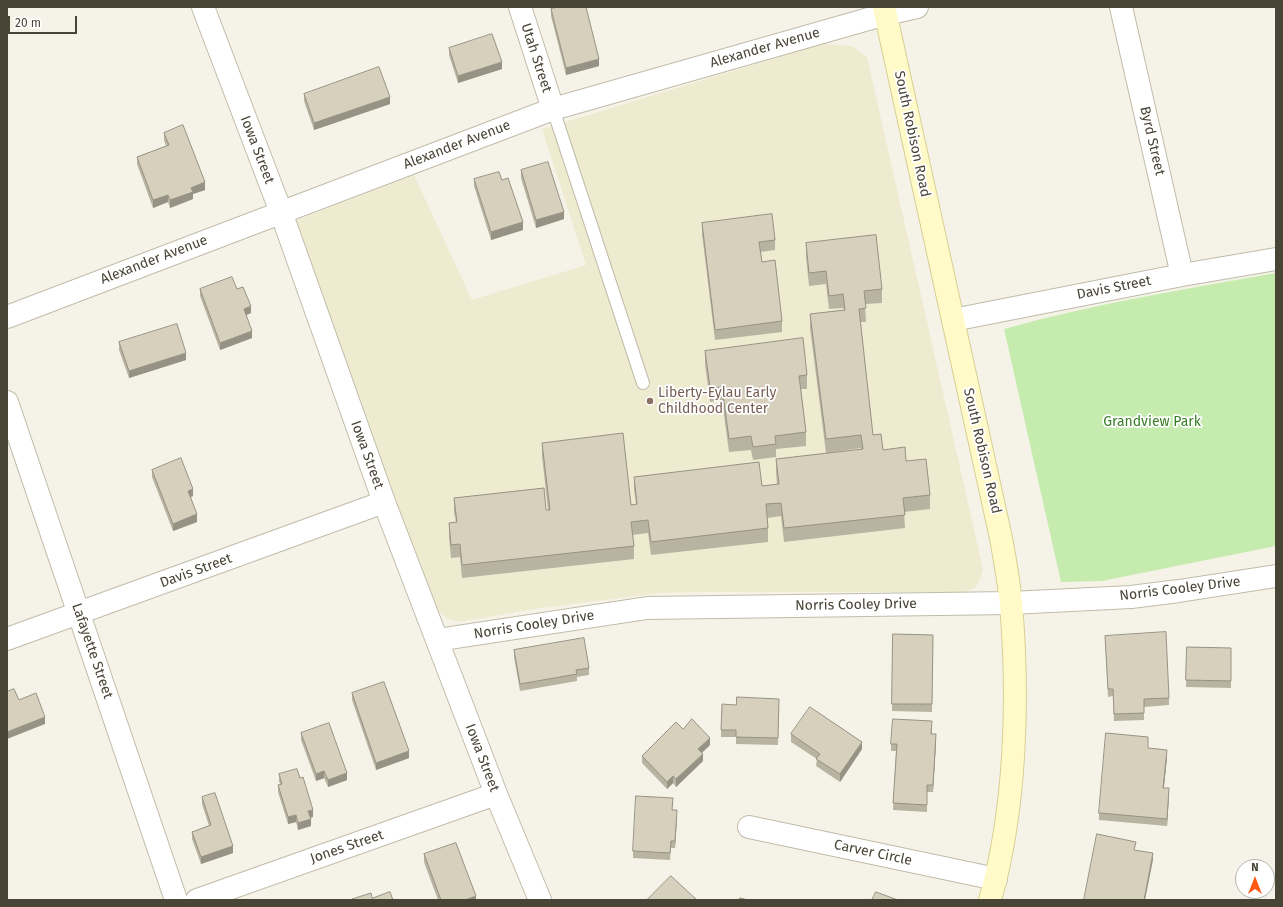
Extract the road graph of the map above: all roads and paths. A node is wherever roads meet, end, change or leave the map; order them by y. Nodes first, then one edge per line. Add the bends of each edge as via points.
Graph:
1 (203, 7) edge
2 (520, 7) edge
3 (917, 7) edge
4 (1121, 7) edge
5 (885, 11) edge
6 (553, 109) junction
7 (281, 212) junction
8 (1276, 259) edge
9 (1182, 275) junction
10 (7, 317) edge
11 (953, 320) junction
12 (643, 383) dead end
13 (7, 402) edge
14 (384, 502) junction
15 (1276, 576) edge
16 (1011, 603) junction
17 (79, 613) junction
18 (7, 639) edge
19 (437, 640) junction
20 (496, 794) junction
21 (749, 827) dead end
22 (996, 879) junction
23 (176, 900) edge
24 (197, 900) edge
25 (540, 900) edge
26 (990, 900) edge

1 - 7 street, Iowa Street
2 - 6 street, Utah Street
3 - 5 street, Alexander Avenue
4 - 9 street, Byrd Street
5 - 6 street, Alexander Avenue
5 - 11 main road, South Robison Road
6 - 7 street, Alexander Avenue
6 - 12 lane
7 - 10 street, Alexander Avenue
7 - 14 street, Iowa Street
8 - 9 street, Davis Street
9 - 11 street, Davis Street
11 - 16 main road, South Robison Road via 1001,538
13 - 17 street, Lafayette Street
14 - 17 street, Davis Street
14 - 19 street, Iowa Street
15 - 16 street, Norris Cooley Drive via 1131,597
16 - 19 street, Norris Cooley Drive via 647,608
16 - 22 main road, South Robison Road via 1015,703 1012,767 1006,824
17 - 18 street, Davis Street
17 - 23 street, Lafayette Street
19 - 20 street, Iowa Street
20 - 24 street, Jones Street
20 - 25 street, Iowa Street
21 - 22 street, Carver Circle
22 - 26 main road, South Robison Road

